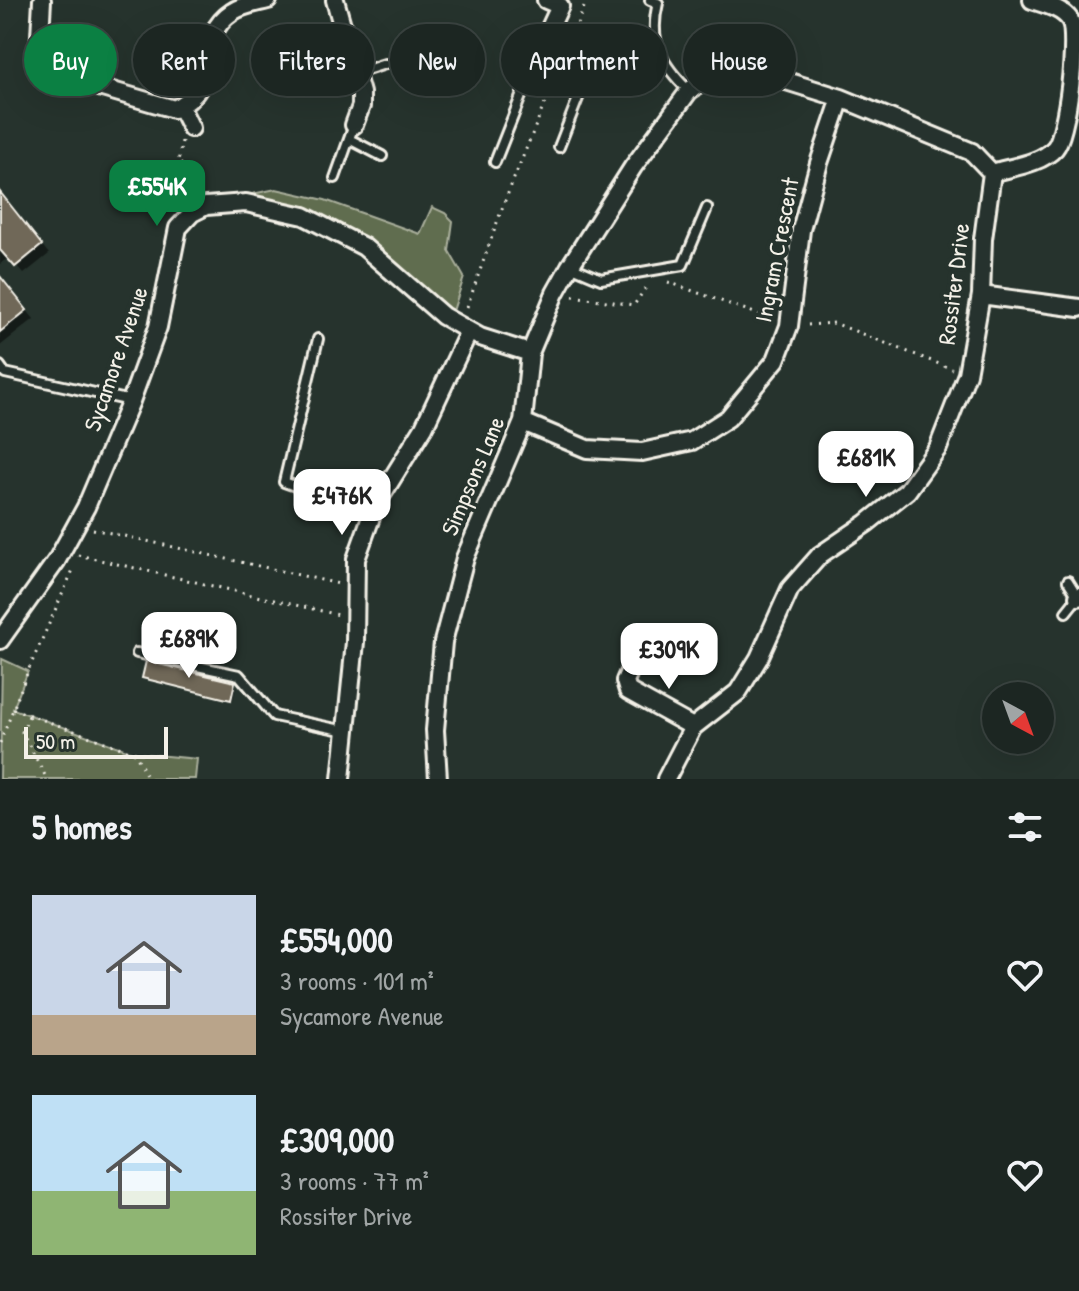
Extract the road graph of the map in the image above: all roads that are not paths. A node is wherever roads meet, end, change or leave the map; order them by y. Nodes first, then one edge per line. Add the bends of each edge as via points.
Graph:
1 (42, 0) edge
2 (268, 0) edge
3 (335, 0) edge
4 (650, 0) edge
5 (1032, 0) edge
6 (556, 2) edge
7 (342, 24) edge
8 (548, 24) edge
9 (656, 24) edge
10 (385, 64) dead end
11 (667, 67) edge
12 (374, 68) edge
13 (683, 84) edge
14 (796, 84) edge
15 (360, 96) edge
16 (521, 96) edge
17 (579, 96) edge
18 (685, 96) edge
19 (841, 98) junction
20 (180, 106) junction
21 (191, 128) road end
22 (352, 132) junction
23 (559, 147) dead end
24 (382, 156) dead end
25 (495, 162) dead end
26 (992, 173) junction
27 (335, 178) dead end
28 (707, 208) dead end
29 (570, 266) junction
30 (981, 295) junction
31 (1079, 308) edge
32 (465, 329) junction
33 (318, 339) dead end
34 (530, 353) junction
35 (0, 366) edge
36 (131, 401) junction
37 (523, 422) junction
38 (371, 514) junction
39 (1068, 581) dead end
40 (1078, 596) edge
41 (1066, 612) dead end
42 (0, 640) edge
43 (137, 653) dead end
44 (635, 658) dead end
45 (693, 727) junction
46 (346, 731) junction
47 (341, 779) edge
48 (438, 779) edge
49 (666, 779) edge

1 - 20 street via 39,54 58,75 174,109
2 - 20 street via 234,10 216,26 198,93
3 - 7 street
4 - 9 lane via 658,3
5 - 26 street via 1071,20 1075,37 1065,127 1058,145 1046,156
6 - 8 street
10 - 12 lane
11 - 13 lane
14 - 19 street, Simpsons Lane
15 - 22 street
16 - 25 lane
17 - 23 lane
18 - 29 street, Simpsons Lane
19 - 26 street, Simpsons Lane via 972,152
19 - 37 street, Ingram Crescent via 801,230 789,326 776,360 728,418 692,441 642,452 587,449
20 - 21 street
22 - 24 lane
22 - 27 lane
26 - 30 street, Rossiter Drive
28 - 29 lane via 683,265 601,279
29 - 34 street, Simpsons Lane
30 - 31 street
30 - 45 street, Rossiter Drive via 967,374 938,448 907,491 820,555 790,589 738,692
32 - 34 street, Sycamore Avenue
32 - 36 street, Sycamore Avenue via 364,247 333,229 277,208 246,203 206,206 178,228 158,327
32 - 38 street via 424,427
33 - 38 lane via 284,482
34 - 37 street, Simpsons Lane
35 - 36 lane via 5,373
36 - 42 street, Sycamore Avenue via 62,551
37 - 48 street, Simpsons Lane via 465,558 443,642 435,730
38 - 46 street via 356,559
39 - 40 lane
40 - 41 lane
43 - 46 lane via 239,675 274,716
44 - 45 street via 625,681 628,691
45 - 49 street, Rossiter Drive
46 - 47 street

